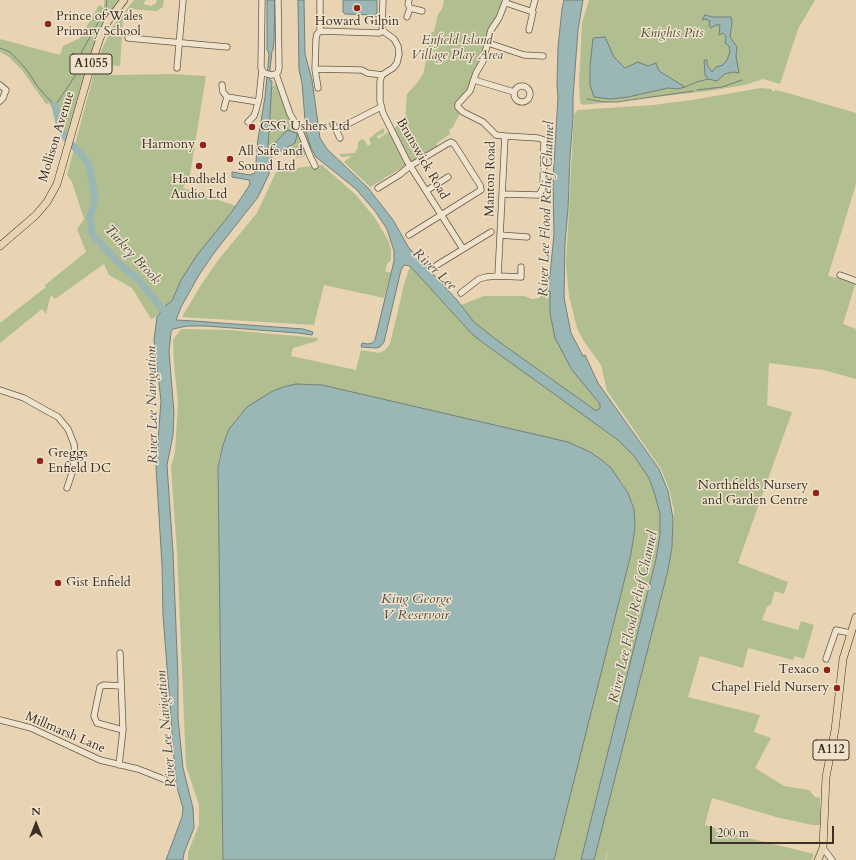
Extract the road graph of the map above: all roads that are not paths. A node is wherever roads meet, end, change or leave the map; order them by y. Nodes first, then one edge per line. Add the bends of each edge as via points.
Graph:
1 (124, 0) edge
2 (184, 0) edge
3 (262, 0) edge
4 (278, 0) edge
5 (320, 0) edge
6 (383, 0) edge
7 (409, 0) edge
8 (535, 0) edge
9 (506, 1) edge
10 (410, 8) junction
11 (422, 11) dead end
12 (532, 11) junction
13 (407, 18) dead end
14 (528, 30) dead end
15 (320, 31) junction
16 (383, 31) junction
17 (128, 38) dead end
18 (179, 43) junction
19 (488, 43) junction
20 (227, 47) dead end
21 (543, 56) dead end
22 (176, 68) dead end
23 (315, 69) junction
24 (269, 74) junction
25 (382, 75) junction
26 (474, 80) junction
27 (0, 85) edge
28 (222, 85) dead end
29 (318, 88) dead end
30 (514, 92) junction
31 (227, 96) junction
32 (0, 101) edge
33 (258, 102) junction
34 (381, 106) junction
35 (224, 108) dead end
36 (248, 122) dead end
37 (333, 124) dead end
38 (336, 130) junction
39 (505, 136) junction
40 (340, 138) dead end
41 (315, 166) dead end
42 (410, 166) junction
43 (448, 177) dead end
44 (378, 188) dead end
45 (426, 191) junction
46 (502, 194) junction
47 (442, 215) junction
48 (491, 232) dead end
49 (409, 235) dead end
50 (500, 235) junction
51 (527, 237) dead end
52 (0, 246) edge
53 (463, 249) junction
54 (437, 265) dead end
55 (521, 267) dead end
56 (840, 275) dead end
57 (498, 276) junction
58 (856, 281) edge
59 (461, 293) dead end
60 (0, 390) edge
61 (67, 488) dead end
62 (856, 617) edge
63 (850, 633) junction
64 (120, 653) dead end
65 (826, 659) dead end
66 (121, 686) junction
67 (0, 720) edge
68 (123, 730) junction
69 (119, 765) junction
70 (166, 780) dead end
71 (823, 848) junction
72 (818, 860) edge
73 (832, 860) edge

1 - 52 main road, Mollison Avenue / A1055 via 108,21 100,38 57,184 30,221
2 - 18 street
3 - 24 street
4 - 24 street via 279,68 278,72
5 - 15 street
6 - 16 street
7 - 10 street
8 - 12 street
9 - 12 street
9 - 19 street, Manton Road via 491,30
10 - 11 street
10 - 13 street
12 - 14 street
15 - 16 street
15 - 23 street via 316,36
16 - 25 street via 394,39 399,54 393,68
17 - 18 street
18 - 20 street
18 - 22 street
19 - 21 street via 524,55
19 - 26 street, Manton Road
23 - 25 street via 362,70
23 - 29 street
24 - 33 street
24 - 41 street via 300,131
25 - 34 street, Brunswick Road
26 - 30 street
26 - 39 street, Manton Road via 458,107 483,122 496,135
27 - 32 street via 6,90 4,98
28 - 31 street
30 - 30 street via 515,100 519,102 532,98 524,86 519,86
31 - 33 street
31 - 35 street
33 - 36 street via 254,116
34 - 38 street
34 - 42 street, Brunswick Road
37 - 38 street
38 - 40 street
39 - 46 street, Manton Road
39 - 46 street via 544,140 544,188 539,195
42 - 44 street
42 - 45 street, Brunswick Road
42 - 47 street via 451,142 454,144 482,188
43 - 45 street
45 - 47 street, Brunswick Road
46 - 50 street, Manton Road
47 - 49 street
47 - 53 street, Brunswick Road
48 - 53 street
50 - 51 street
50 - 57 street, Manton Road
53 - 54 street
55 - 57 street via 520,277
56 - 58 street
57 - 59 street via 479,279
60 - 61 street via 24,398 58,417 68,429 75,453
62 - 63 main road, A112
63 - 65 street via 836,630
63 - 71 main road, A112 via 843,659 835,730 826,777
64 - 66 street
66 - 68 street
66 - 68 street via 100,687 94,716 97,723
67 - 69 street, Millmarsh Lane via 30,728 85,754
68 - 69 street
69 - 70 street, Millmarsh Lane
71 - 72 main road, A112
71 - 73 street

